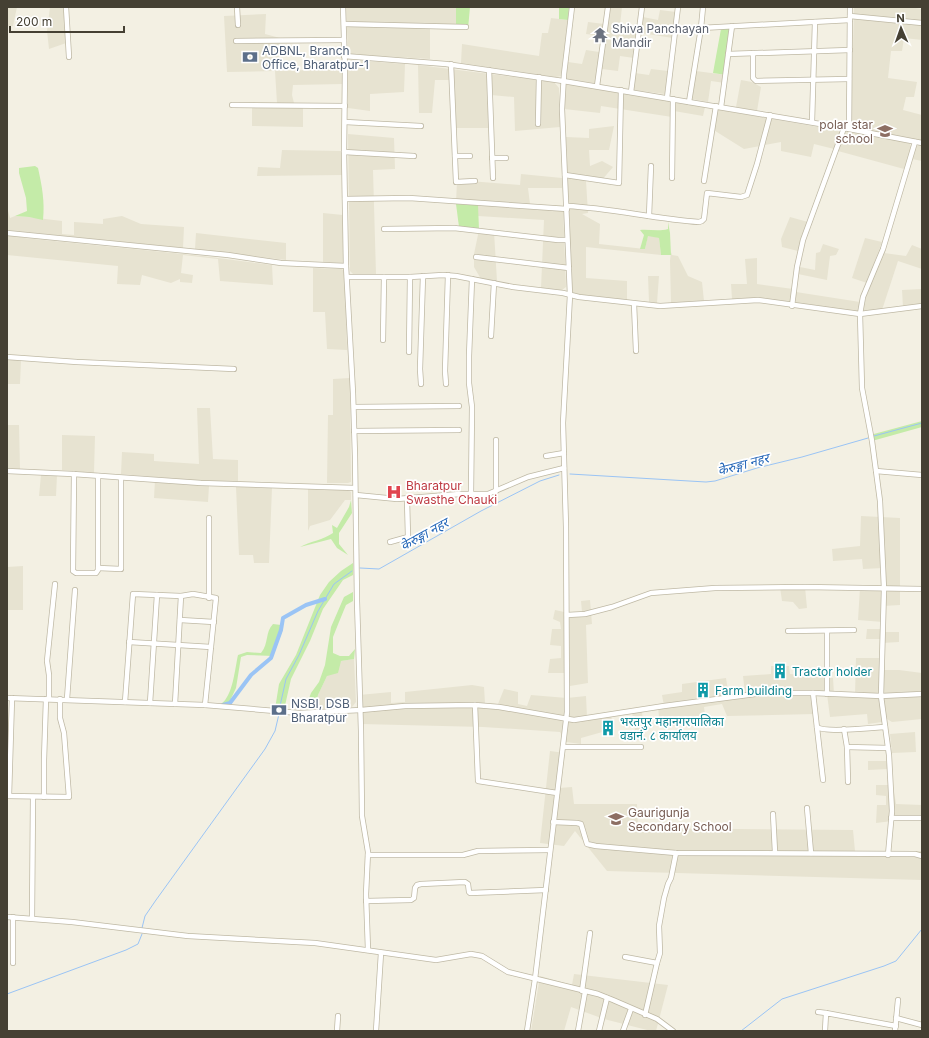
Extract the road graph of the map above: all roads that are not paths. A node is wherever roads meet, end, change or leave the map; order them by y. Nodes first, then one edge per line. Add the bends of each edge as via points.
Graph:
1 (66, 7) edge
2 (237, 7) edge
3 (343, 7) edge
4 (572, 7) edge
5 (608, 7) edge
6 (642, 7) edge
7 (678, 7) edge
8 (703, 7) edge
9 (850, 7) edge
10 (850, 18) junction
11 (815, 22) junction
12 (922, 22) edge
13 (344, 24) junction
14 (238, 25) dead end
15 (732, 26) junction
16 (466, 27) dead end
17 (701, 28) junction
18 (344, 40) junction
19 (236, 41) dead end
20 (814, 50) junction
21 (850, 50) junction
22 (753, 52) junction
23 (728, 54) junction
24 (344, 56) junction
25 (69, 57) dead end
26 (451, 64) junction
27 (489, 70) junction
28 (539, 77) junction
29 (849, 79) junction
30 (813, 80) junction
31 (563, 81) junction
32 (597, 86) junction
33 (621, 90) junction
34 (631, 92) junction
35 (667, 98) junction
36 (673, 99) junction
37 (690, 102) junction
38 (232, 105) dead end
39 (345, 106) junction
40 (718, 107) junction
41 (770, 115) junction
42 (345, 122) junction
43 (812, 122) junction
44 (538, 124) dead end
45 (421, 126) dead end
46 (846, 128) junction
47 (915, 142) junction
48 (922, 143) edge
49 (344, 152) junction
50 (414, 156) dead end
51 (455, 156) junction
52 (470, 156) dead end
53 (492, 158) junction
54 (506, 158) dead end
55 (651, 166) dead end
56 (565, 175) junction
57 (493, 178) dead end
58 (672, 178) dead end
59 (475, 181) dead end
60 (704, 181) dead end
61 (345, 199) junction
62 (567, 208) junction
63 (649, 216) junction
64 (384, 229) dead end
65 (7, 233) edge
66 (568, 240) junction
67 (476, 258) dead end
68 (346, 266) junction
69 (569, 268) junction
70 (448, 275) junction
71 (423, 276) junction
72 (347, 277) junction
73 (384, 277) junction
74 (410, 277) junction
75 (472, 279) junction
76 (494, 284) junction
77 (570, 295) junction
78 (634, 304) junction
79 (792, 306) junction
80 (922, 306) edge
81 (860, 314) junction
82 (491, 336) dead end
83 (383, 340) dead end
84 (636, 351) dead end
85 (409, 352) dead end
86 (7, 357) edge
87 (234, 369) dead end
88 (421, 384) dead end
89 (446, 384) dead end
90 (459, 406) dead end
91 (354, 407) junction
92 (459, 430) dead end
93 (354, 431) junction
94 (496, 440) dead end
95 (564, 453) junction
96 (546, 456) dead end
97 (564, 468) junction
98 (7, 471) edge
99 (876, 471) junction
100 (74, 474) junction
101 (98, 476) junction
102 (922, 476) edge
103 (121, 478) junction
104 (356, 488) junction
105 (496, 491) junction
106 (471, 494) junction
107 (356, 495) junction
108 (407, 499) junction
109 (209, 518) dead end
110 (390, 542) dead end
111 (98, 568) junction
112 (55, 584) dead end
113 (884, 589) junction
114 (922, 589) edge
115 (75, 590) dead end
116 (157, 595) junction
117 (181, 596) junction
118 (209, 598) junction
119 (567, 615) junction
120 (180, 620) junction
121 (214, 622) junction
122 (854, 630) dead end
123 (788, 631) dead end
124 (827, 631) junction
125 (129, 642) junction
126 (154, 643) junction
127 (179, 644) junction
128 (211, 647) junction
129 (813, 693) junction
130 (827, 694) junction
131 (922, 694) edge
132 (881, 696) junction
133 (10, 698) edge
134 (48, 698) junction
135 (60, 699) junction
136 (67, 699) junction
137 (125, 702) junction
138 (150, 703) junction
139 (175, 704) junction
140 (205, 705) junction
141 (475, 705) junction
142 (361, 710) junction
143 (566, 719) junction
144 (816, 727) junction
145 (885, 727) junction
146 (844, 729) junction
147 (641, 747) dead end
148 (846, 747) junction
149 (563, 748) junction
150 (888, 748) junction
151 (823, 780) dead end
152 (848, 782) dead end
153 (557, 793) junction
154 (8, 796) edge
155 (33, 797) junction
156 (44, 797) junction
157 (807, 808) dead end
158 (773, 814) dead end
159 (891, 818) junction
160 (922, 818) edge
161 (553, 822) junction
162 (550, 850) junction
163 (676, 852) junction
164 (775, 852) junction
165 (811, 854) junction
166 (368, 855) junction
167 (888, 855) junction
168 (922, 856) edge
169 (546, 890) junction
170 (366, 901) junction
171 (7, 917) edge
172 (13, 917) junction
173 (32, 918) junction
174 (590, 933) dead end
175 (368, 950) junction
176 (381, 953) junction
177 (625, 957) dead end
178 (13, 962) dead end
179 (656, 963) junction
180 (535, 979) junction
181 (583, 991) junction
182 (607, 998) junction
183 (898, 1000) dead end
184 (631, 1009) junction
185 (818, 1012) dead end
186 (826, 1013) junction
187 (646, 1015) junction
188 (338, 1016) dead end
189 (896, 1018) junction
190 (922, 1025) edge
191 (896, 1029) edge
192 (337, 1031) edge
193 (376, 1031) edge
194 (526, 1031) edge
195 (578, 1031) edge
196 (599, 1031) edge
197 (624, 1031) edge
198 (673, 1031) edge
199 (825, 1031) edge

1 - 25 street
2 - 14 street
3 - 13 street
4 - 31 street
5 - 32 street
6 - 34 street
7 - 35 street
8 - 17 street
9 - 10 street
10 - 11 street
10 - 12 street
10 - 21 street
11 - 15 street
11 - 20 street
13 - 16 street
13 - 18 street
15 - 17 street
15 - 23 street
17 - 37 street
18 - 19 street
18 - 24 street
20 - 21 street
20 - 22 street
20 - 30 street
21 - 29 street
22 - 23 street
22 - 30 street via 753,78 756,81
23 - 40 street
24 - 26 street
24 - 39 street
26 - 27 street
26 - 51 street
27 - 28 street
27 - 53 street
28 - 31 street
28 - 44 street
29 - 30 street
29 - 46 street
30 - 43 street
31 - 32 street
31 - 56 street
32 - 33 street
33 - 34 street
33 - 56 street via 619,183
34 - 35 street
35 - 36 street
36 - 37 street
36 - 58 street
37 - 40 street
38 - 39 street
39 - 42 street
40 - 41 street
40 - 60 street
41 - 43 street
41 - 63 street via 747,195 742,197 707,193 704,219 699,222
42 - 45 street
42 - 49 street
43 - 46 street
46 - 47 street
46 - 79 street via 803,240
47 - 48 street
47 - 81 street via 882,249 863,297
49 - 50 street
49 - 61 street
51 - 52 street
51 - 59 street via 456,182
53 - 54 street
53 - 57 street
55 - 63 street
56 - 62 street
61 - 62 street via 409,198
61 - 68 street
62 - 63 street via 584,207
62 - 66 street
64 - 66 street via 454,228
65 - 68 street via 281,262
66 - 69 street
67 - 69 street
68 - 72 street
69 - 77 street
70 - 71 street
70 - 75 street
70 - 89 street
71 - 74 street
71 - 88 street
72 - 73 street
72 - 91 street
73 - 74 street
73 - 83 street
74 - 85 street
75 - 76 street
75 - 106 street via 469,356 472,407
76 - 77 street
76 - 82 street
77 - 78 street
77 - 95 street via 563,423
78 - 79 street via 677,306 758,300
78 - 84 street
79 - 81 street
80 - 81 street
81 - 99 street via 862,388
86 - 87 street
90 - 91 street
91 - 93 street
92 - 93 street
93 - 104 street
94 - 105 street
95 - 96 street
95 - 97 street
97 - 105 street via 528,477
97 - 119 street
98 - 100 street
99 - 102 street
99 - 113 street
100 - 101 street
100 - 111 street via 74,571 96,573
101 - 103 street
101 - 111 street
103 - 104 street via 201,484
103 - 111 street via 121,569
104 - 107 street
105 - 106 street via 488,494
106 - 108 street
107 - 108 street
107 - 142 street
108 - 110 street via 408,537
109 - 118 street
112 - 134 street via 47,661
113 - 114 street
113 - 119 street via 780,587 674,591 651,593 612,607 585,614
113 - 132 street
115 - 136 street
116 - 117 street
116 - 125 street via 133,594
116 - 126 street
117 - 118 street via 193,594
117 - 120 street
118 - 121 street via 216,598
119 - 143 street
120 - 121 street
120 - 127 street
121 - 128 street
122 - 124 street
123 - 124 street
124 - 130 street
125 - 126 street
125 - 137 street
126 - 127 street
126 - 138 street
127 - 128 street
127 - 139 street
128 - 140 street
129 - 130 street
129 - 143 street via 746,695 574,720
129 - 144 street
130 - 132 street
131 - 132 street
132 - 145 street
133 - 134 street
133 - 154 street
134 - 135 street
134 - 156 street
135 - 136 street
135 - 156 street via 68,797
136 - 137 street
137 - 138 street
138 - 139 street
139 - 140 street
140 - 142 street via 299,713
141 - 142 street via 405,706
141 - 143 street
141 - 153 street via 478,781
142 - 166 street via 362,816
143 - 149 street
144 - 146 street
144 - 151 street
145 - 146 street
145 - 150 street
146 - 148 street
147 - 149 street
148 - 150 street
148 - 152 street
149 - 153 street
150 - 159 street
153 - 161 street
154 - 155 street
155 - 156 street
155 - 173 street
157 - 165 street
158 - 164 street
159 - 160 street
159 - 167 street
161 - 162 street
161 - 163 street via 581,824 587,844 591,845
162 - 166 street via 478,850 463,855
162 - 169 street
163 - 164 street
163 - 179 street via 664,898 659,930 660,953
164 - 165 street
165 - 167 street
166 - 170 street
167 - 168 street
169 - 170 street via 470,893 465,882 421,884 415,888 412,900
169 - 180 street
170 - 175 street
171 - 172 street
172 - 173 street
172 - 178 street
173 - 175 street via 188,936 315,943
174 - 181 street
175 - 176 street
176 - 180 street via 436,960 472,954 482,956 508,972
176 - 193 street
177 - 179 street
179 - 187 street
180 - 181 street
180 - 194 street
181 - 182 street
181 - 195 street
182 - 184 street
182 - 196 street
183 - 189 street
184 - 187 street
184 - 197 street
185 - 186 street
186 - 191 street
186 - 199 street
187 - 198 street via 657,1019
188 - 192 street
189 - 190 street
189 - 191 street

